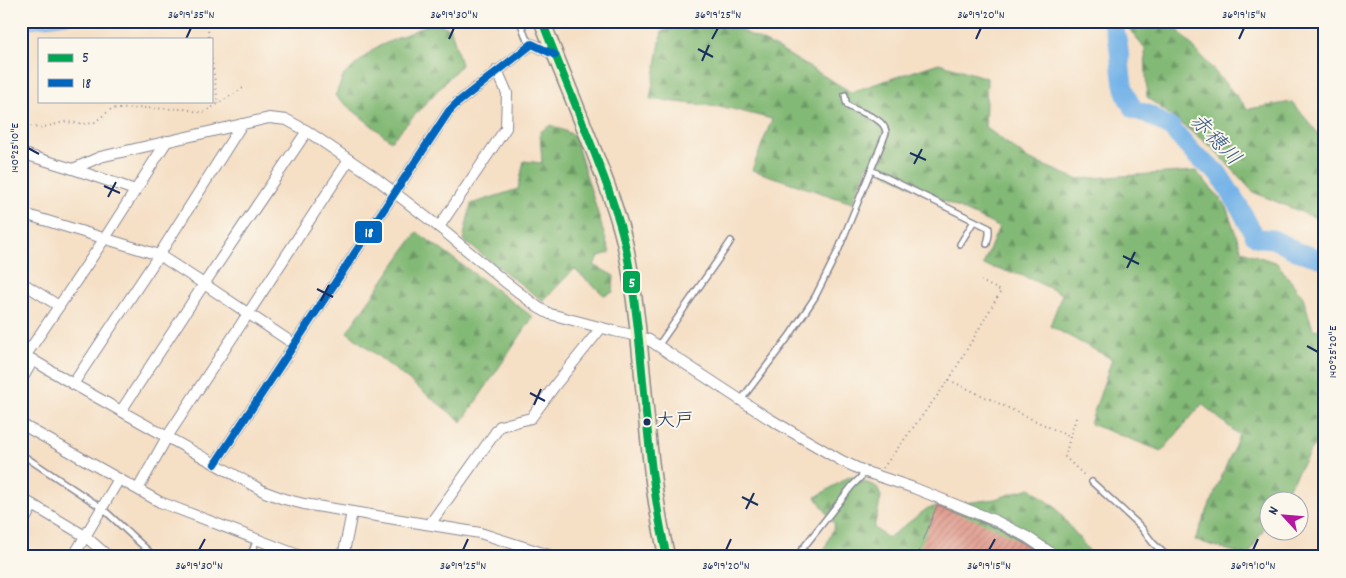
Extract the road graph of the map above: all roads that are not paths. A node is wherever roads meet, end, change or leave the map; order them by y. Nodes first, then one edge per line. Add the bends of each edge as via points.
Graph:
1 (520, 21) edge
2 (542, 21) edge
3 (532, 44) junction
4 (555, 55) junction
5 (497, 70) junction
6 (845, 95) dead end
7 (242, 124) junction
8 (307, 131) junction
9 (166, 141) junction
10 (21, 153) edge
11 (350, 160) junction
12 (74, 169) junction
13 (870, 170) junction
14 (136, 190) junction
15 (395, 192) junction
16 (21, 213) edge
17 (974, 221) junction
18 (440, 226) junction
19 (104, 238) junction
20 (731, 241) dead end
21 (960, 244) dead end
22 (987, 244) dead end
23 (159, 255) junction
24 (21, 282) edge
25 (204, 284) junction
26 (59, 306) junction
27 (248, 313) junction
28 (601, 328) junction
29 (638, 336) junction
30 (294, 344) junction
31 (658, 346) junction
32 (27, 356) edge
33 (21, 381) edge
34 (73, 384) junction
35 (741, 401) junction
36 (121, 411) junction
37 (21, 424) edge
38 (167, 437) junction
39 (21, 454) edge
40 (215, 464) junction
41 (866, 472) junction
42 (119, 479) junction
43 (1092, 482) road end
44 (138, 489) junction
45 (21, 498) edge
46 (33, 505) junction
47 (102, 508) junction
48 (352, 512) junction
49 (430, 524) junction
50 (21, 526) edge
51 (86, 536) junction
52 (257, 539) junction
53 (539, 554) edge
54 (73, 557) edge
55 (108, 557) edge
56 (155, 557) edge
57 (250, 557) edge
58 (302, 557) edge
59 (344, 557) edge
60 (555, 557) edge
61 (667, 557) edge
62 (795, 557) edge
63 (1057, 557) edge
64 (1168, 557) edge

1 - 3 lane via 526,38
2 - 4 street
3 - 4 street
3 - 5 street
4 - 29 street via 617,215 626,247
5 - 15 street via 449,111
5 - 18 street via 507,93 506,128
6 - 13 lane via 848,106 886,127
7 - 8 street via 269,118 288,120
7 - 9 street
7 - 23 street
8 - 11 street
8 - 25 street
9 - 12 street via 100,157
9 - 14 street
10 - 12 street
11 - 15 street
11 - 27 street
12 - 14 street
13 - 17 lane
13 - 35 lane via 838,251 815,296
14 - 19 street
15 - 18 street
15 - 30 street
16 - 19 street
17 - 21 lane
17 - 22 lane via 989,228
18 - 28 street via 538,308
19 - 23 street
19 - 26 street
20 - 31 lane
23 - 25 street
23 - 34 street
24 - 26 street
25 - 27 street
25 - 36 street
26 - 32 street
27 - 30 street
27 - 38 street
28 - 29 street
28 - 49 street via 531,418 500,426
29 - 31 street
29 - 61 street via 652,475
30 - 40 street
31 - 35 street
32 - 33 street
32 - 34 street
34 - 36 street
35 - 41 street
36 - 38 street
37 - 42 street
38 - 40 street
38 - 44 street
39 - 47 lane
40 - 48 street via 284,499
41 - 62 lane
41 - 63 street via 996,521
42 - 44 street
42 - 47 street
43 - 64 lane
44 - 52 street via 160,502
45 - 46 street
46 - 50 street
46 - 51 street
47 - 51 street
47 - 56 lane
48 - 49 street
48 - 59 street
49 - 53 street via 480,533
51 - 54 street
51 - 55 street
52 - 57 lane
52 - 58 street
53 - 60 street

